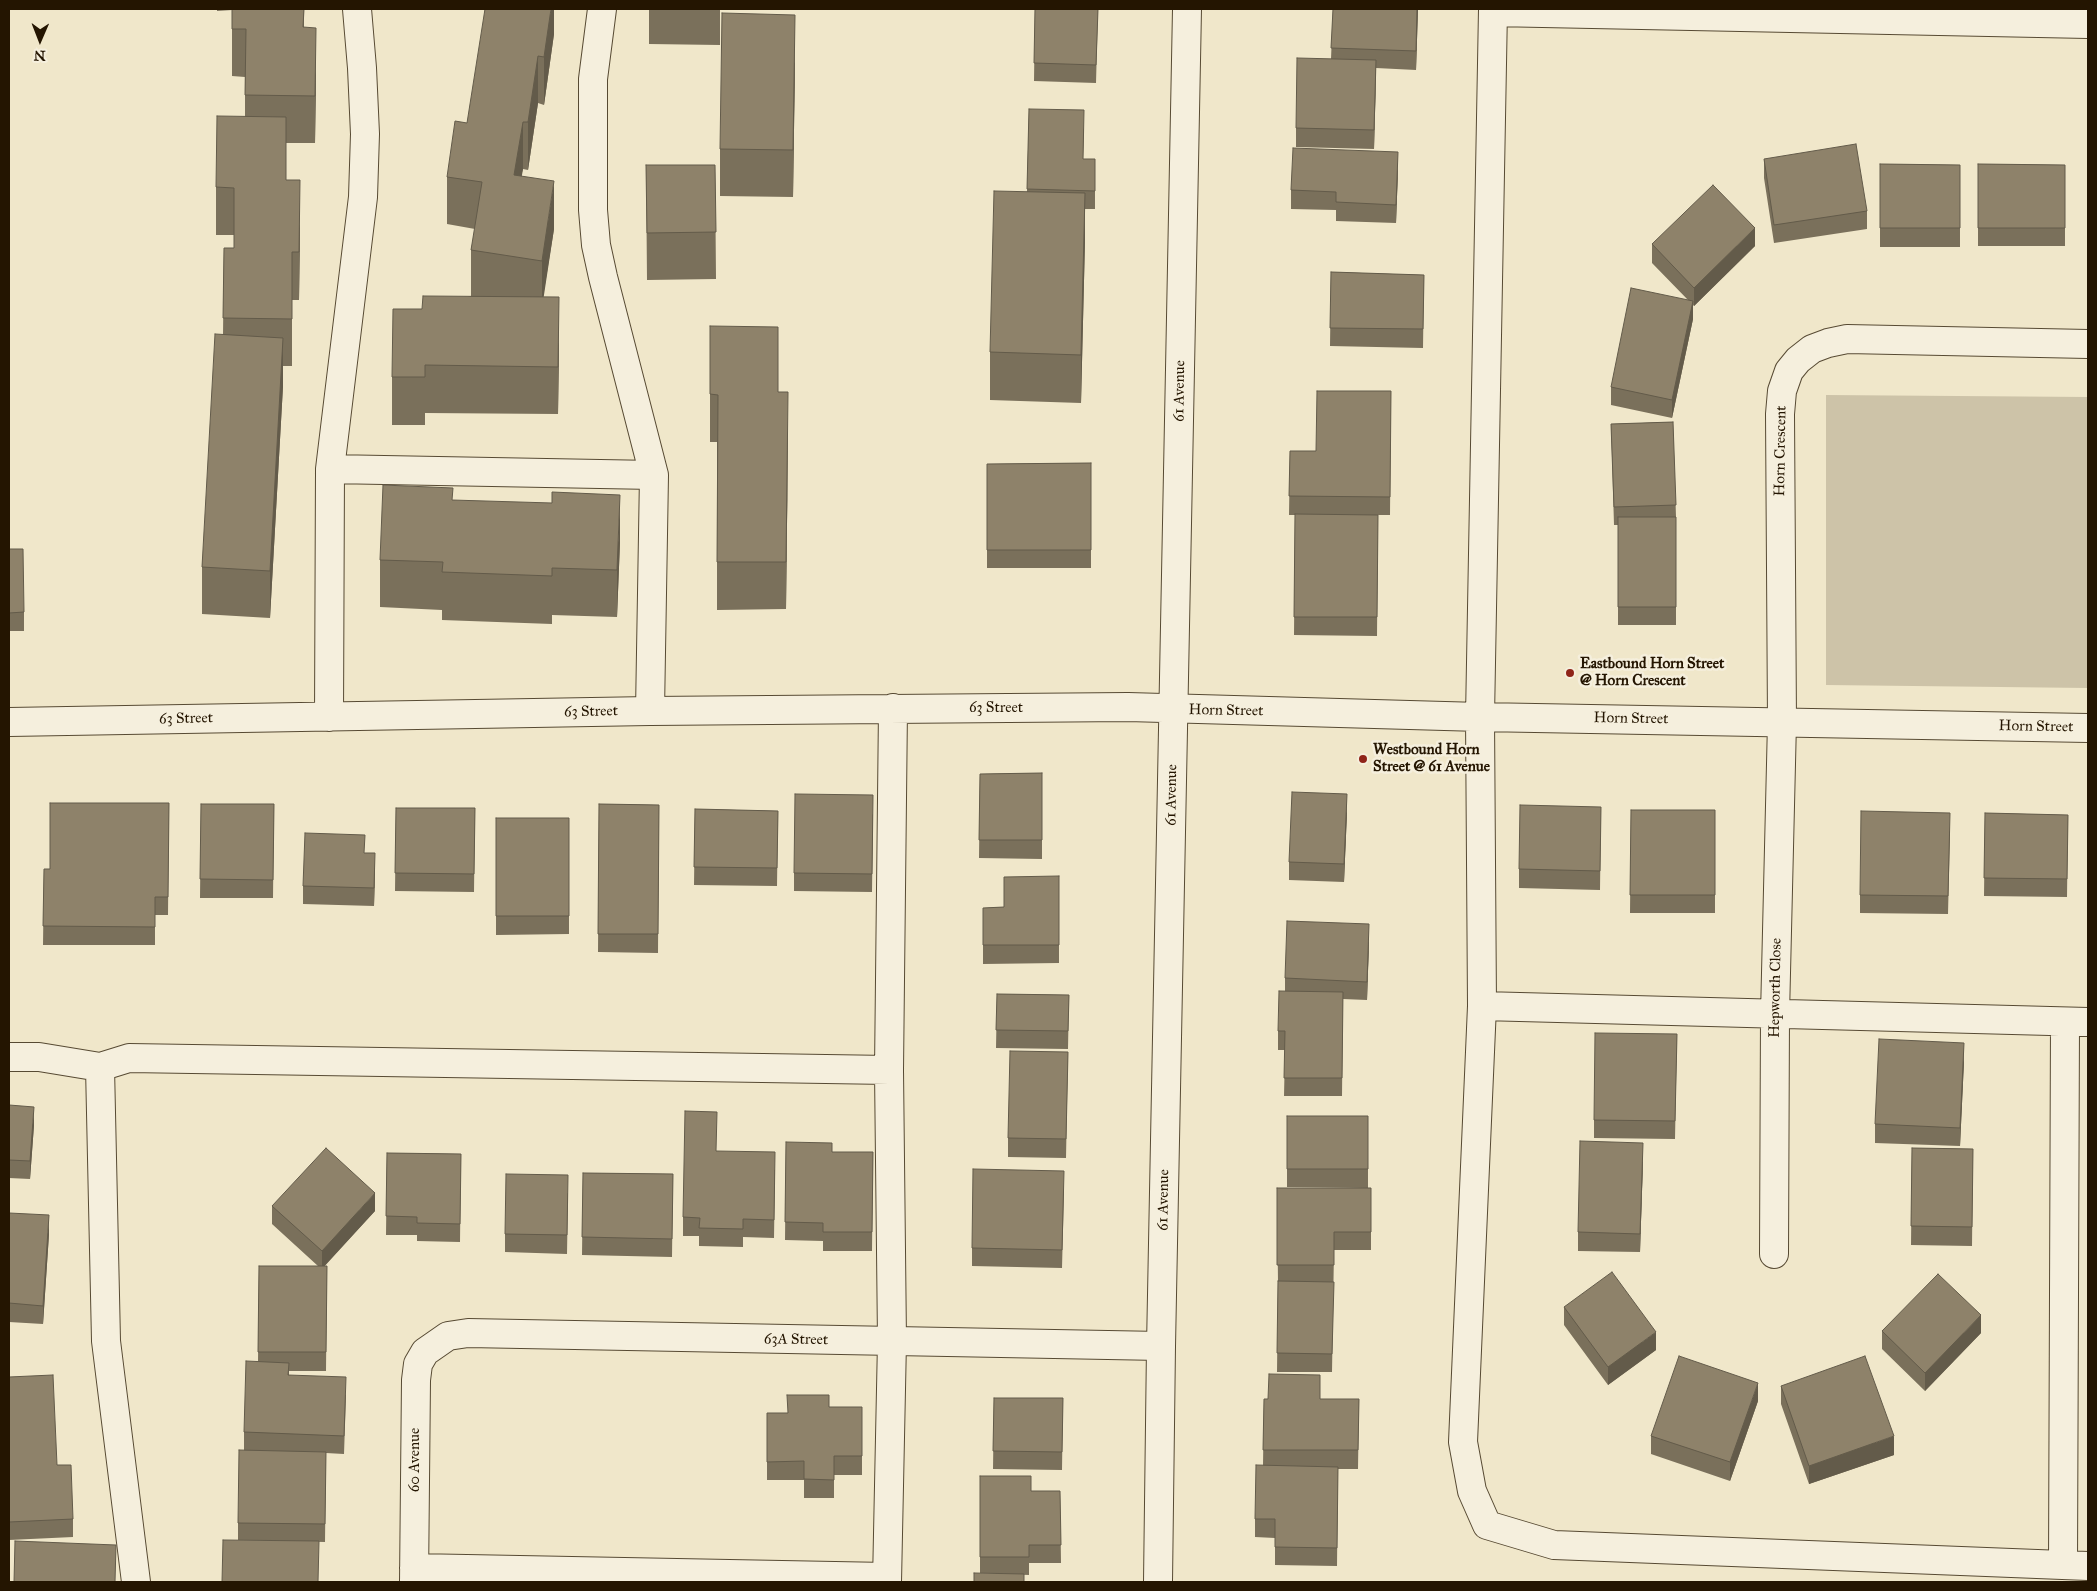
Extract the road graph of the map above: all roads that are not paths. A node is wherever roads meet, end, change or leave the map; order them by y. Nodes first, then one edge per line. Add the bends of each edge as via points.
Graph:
1 (357, 9) edge
2 (602, 9) edge
3 (1188, 9) edge
4 (1493, 10) edge
5 (2088, 24) edge
6 (2088, 344) edge
7 (330, 469) junction
8 (654, 475) junction
9 (893, 708) junction
10 (1174, 709) junction
11 (650, 711) junction
12 (329, 717) junction
13 (1480, 717) junction
14 (9, 722) edge
15 (1782, 722) junction
16 (2088, 728) edge
17 (1482, 1006) junction
18 (1775, 1015) junction
19 (2077, 1022) edge
20 (9, 1057) edge
21 (100, 1067) junction
22 (889, 1070) junction
23 (1774, 1254) dead end
24 (892, 1341) junction
25 (434, 1344) joint
26 (1161, 1346) junction
27 (2076, 1566) edge
28 (414, 1575) edge
29 (887, 1580) edge
30 (136, 1582) edge
31 (1158, 1582) edge

1 - 7 street via 365,134 363,197
2 - 8 street via 593,79 596,245
3 - 10 street, 61 Avenue
4 - 5 street
4 - 13 street
6 - 15 street, Horn Crescent via 1847,339 1812,350 1789,371 1782,391 1780,414
7 - 8 street
7 - 12 street
8 - 11 street
9 - 10 street, 63 Street
9 - 11 street, 63 Street
9 - 22 street
10 - 13 street, Horn Street
10 - 26 street, 61 Avenue
11 - 12 street, 63 Street
12 - 14 street, 63 Street
13 - 15 street, Horn Street
13 - 17 street
15 - 16 street, Horn Street
15 - 18 street, Hepworth Close
17 - 18 street
17 - 27 street via 1463,1442 1472,1491 1487,1526 1554,1545
18 - 19 street
18 - 23 street, Hepworth Close
19 - 27 street
20 - 21 street via 38,1057
21 - 22 street via 129,1058
21 - 30 street via 106,1341
22 - 24 street
24 - 25 street, 63A Street via 468,1333 448,1336
24 - 26 street, 63A Street
24 - 29 street
25 - 28 street, 60 Avenue via 418,1364 416,1380
26 - 31 street, 61 Avenue
28 - 29 street

